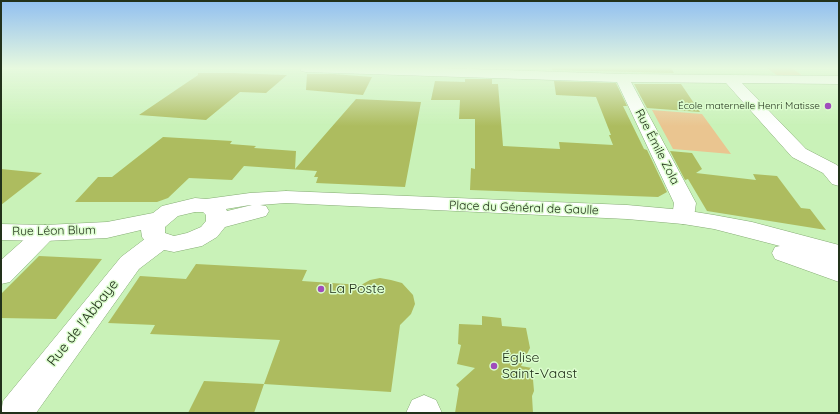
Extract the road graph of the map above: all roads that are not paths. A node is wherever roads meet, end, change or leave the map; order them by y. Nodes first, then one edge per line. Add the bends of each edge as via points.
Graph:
1 (627, 87) edge
2 (738, 87) edge
3 (839, 180) edge
4 (212, 214) junction
5 (683, 217) junction
6 (1, 232) edge
7 (158, 232) junction
8 (45, 233) junction
9 (839, 254) edge
10 (839, 273) edge
11 (1, 275) edge
12 (15, 413) edge

1 - 5 street, Rue Émile Zola via 685,203
2 - 3 street via 799,153 830,169
4 - 5 street, Place du Général de Gaulle via 250,199 286,198 626,212
4 - 7 street via 195,205 182,207 170,211
4 - 7 street via 209,232 193,240 174,244
4 - 10 street, Place du Général de Gaulle via 280,210 646,226 692,231 755,244
5 - 9 street, Place du Général de Gaulle via 752,230
6 - 8 street, Rue Léon Blum
7 - 8 street, Rue Léon Blum via 107,230
7 - 12 street, Rue de l'Abbaye via 130,263
8 - 11 street

